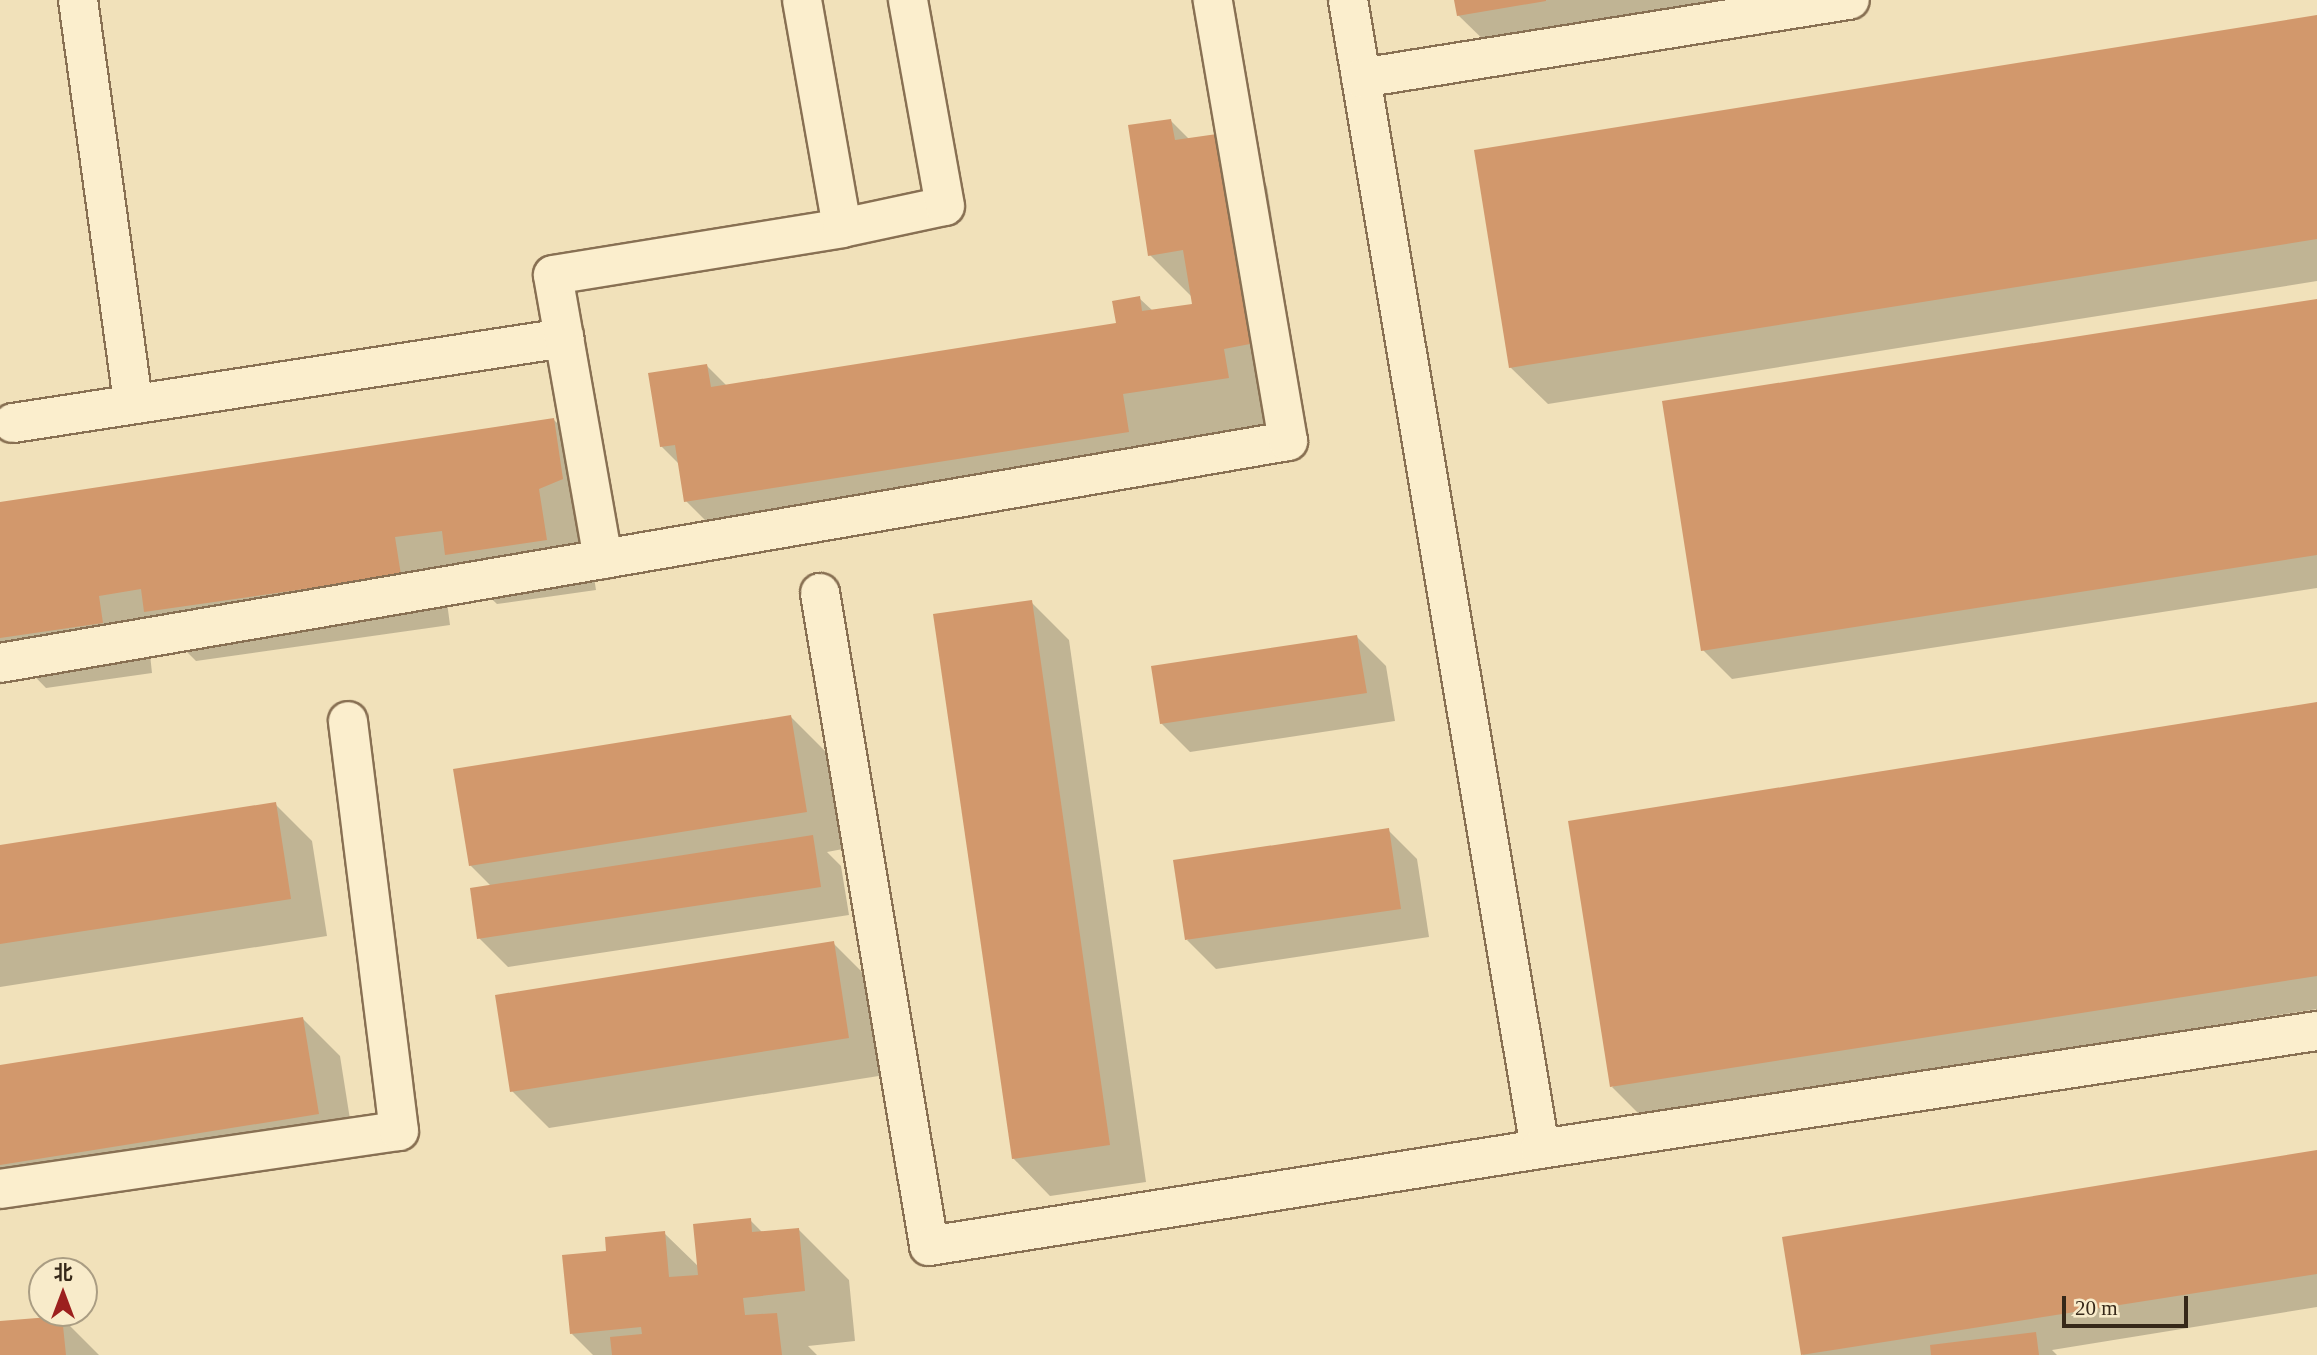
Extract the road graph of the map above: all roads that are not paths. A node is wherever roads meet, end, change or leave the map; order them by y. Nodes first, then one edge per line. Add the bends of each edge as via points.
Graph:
1 (78, 0) edge
2 (802, 0) edge
3 (908, 0) edge
4 (1213, 0) edge
5 (1348, 0) edge
6 (1850, 0) edge
7 (1361, 78) junction
8 (842, 228) junction
9 (564, 338) junction
10 (133, 404) junction
11 (13, 423) dead end
12 (603, 559) junction
13 (820, 593) dead end
14 (0, 663) edge
15 (348, 721) dead end
16 (2317, 1031) edge
17 (1540, 1149) junction
18 (0, 1189) edge

1 - 10 street
2 - 8 street
3 - 8 street via 945,206
4 - 12 street via 1287,441
5 - 7 street
6 - 7 street
7 - 17 street
8 - 9 street via 553,275
9 - 10 street
9 - 12 street
10 - 11 street
12 - 14 street
13 - 17 street via 929,1246
15 - 18 street via 399,1131
16 - 17 street

